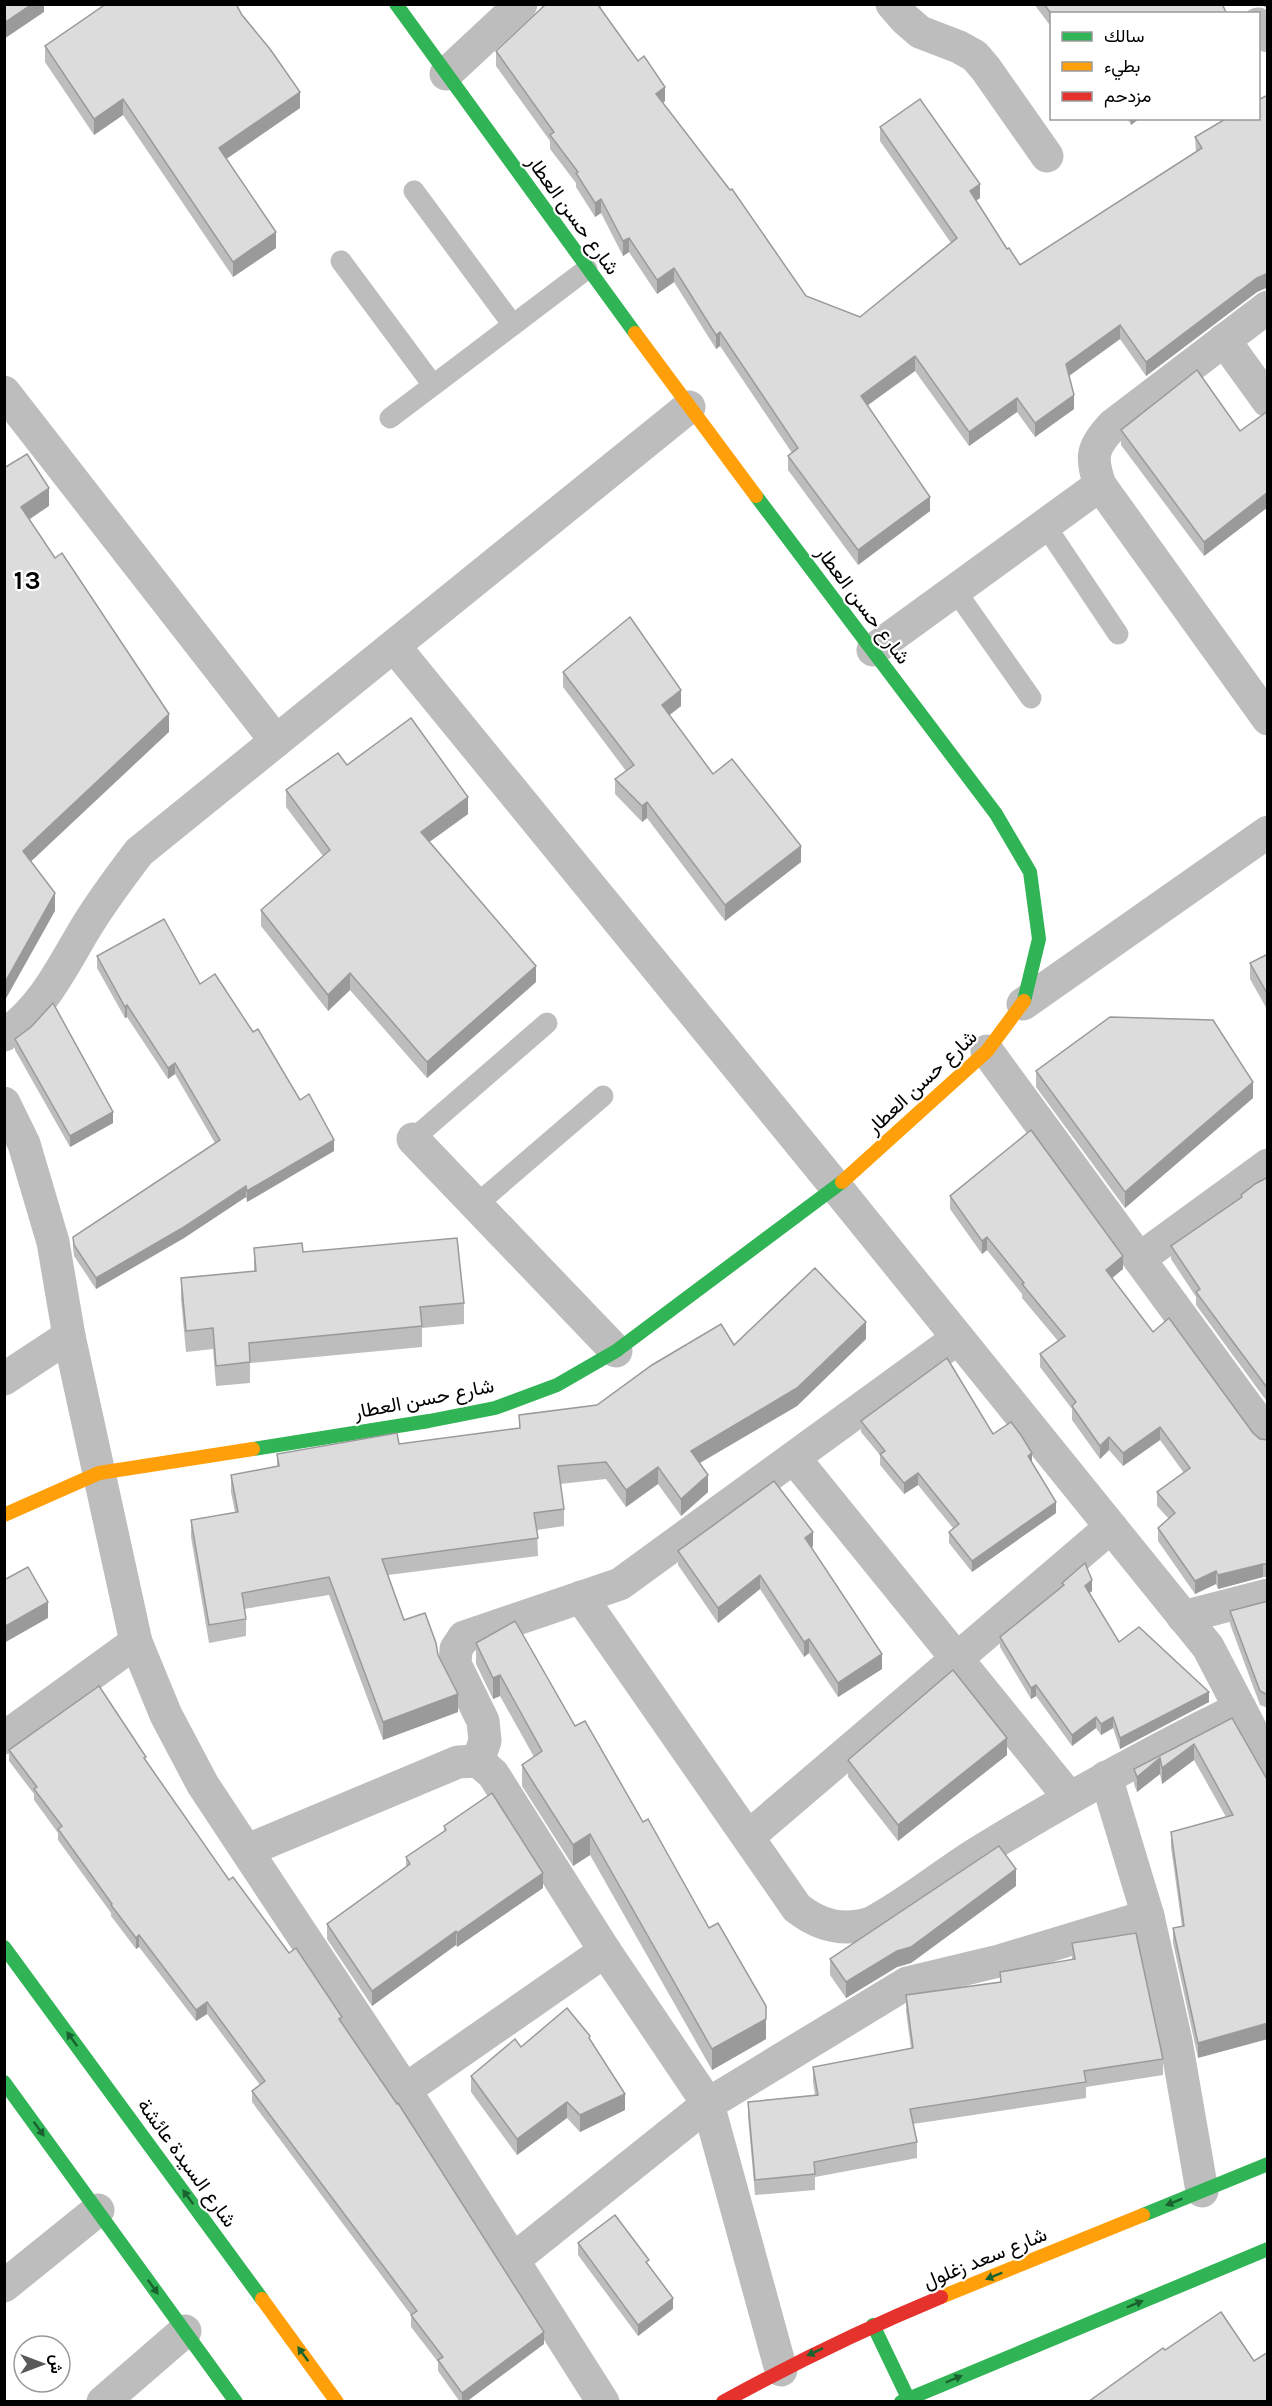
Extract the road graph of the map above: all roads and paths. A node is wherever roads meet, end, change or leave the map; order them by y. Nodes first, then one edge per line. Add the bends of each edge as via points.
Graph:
1 (396, 4) edge
2 (521, 4) edge
3 (892, 4) edge
4 (446, 74) junction
5 (1047, 156) dead end
6 (414, 191) dead end
7 (341, 261) dead end
8 (587, 269) junction
9 (1268, 307) edge
10 (513, 325) junction
11 (1224, 340) junction
12 (433, 385) junction
13 (4, 392) edge
14 (1268, 401) edge
15 (689, 407) junction
16 (390, 418) dead end
17 (1100, 485) junction
18 (1045, 525) junction
19 (955, 590) junction
20 (1118, 634) dead end
21 (394, 646) junction
22 (873, 650) junction
23 (1032, 698) dead end
24 (1268, 719) edge
25 (276, 741) junction
26 (1268, 832) edge
27 (1023, 1004) junction
28 (547, 1023) dead end
29 (4, 1035) edge
30 (987, 1051) junction
31 (603, 1096) dead end
32 (4, 1103) edge
33 (413, 1139) joint
34 (1268, 1165) edge
35 (836, 1187) junction
36 (476, 1205) junction
37 (1139, 1259) junction
38 (69, 1336) junction
39 (958, 1338) junction
40 (616, 1351) junction
41 (4, 1379) edge
42 (1268, 1435) edge
43 (794, 1458) junction
44 (99, 1473) junction
45 (4, 1515) edge
46 (1111, 1527) junction
47 (1268, 1595) edge
48 (581, 1597) junction
49 (1183, 1617) junction
50 (136, 1642) junction
51 (957, 1658) junction
52 (1239, 1708) junction
53 (4, 1738) edge
54 (478, 1761) junction
55 (1268, 1762) edge
56 (1106, 1777) junction
57 (1068, 1797) junction
58 (748, 1837) junction
59 (248, 1850) junction
60 (1148, 1916) junction
61 (4, 1947) edge
62 (605, 1951) junction
63 (4, 2082) edge
64 (405, 2090) junction
65 (708, 2104) junction
66 (1268, 2164) edge
67 (1203, 2191) junction
68 (98, 2210) junction
69 (1268, 2249) edge
70 (513, 2260) junction
71 (4, 2286) edge
72 (873, 2325) junction
73 (185, 2331) junction
74 (781, 2370) junction
75 (904, 2400) edge
76 (104, 2402) edge
77 (236, 2402) edge
78 (337, 2402) edge
79 (603, 2402) edge
80 (723, 2402) edge

1 - 4 street, شارع حسن العطار
2 - 4 street
3 - 5 street via 920,32 975,56
4 - 8 street, شارع حسن العطار
6 - 10 lane
7 - 12 lane
8 - 10 lane
8 - 15 street, شارع حسن العطار
9 - 11 street
10 - 12 lane
11 - 14 street
11 - 17 street via 1097,441 1092,464
12 - 16 lane
13 - 25 street
15 - 21 street
15 - 22 street, شارع حسن العطار
17 - 18 street
17 - 24 street
18 - 19 street
18 - 20 lane
19 - 22 street
19 - 23 lane
21 - 25 street
21 - 35 street
22 - 27 street, شارع حسن العطار via 996,814 1030,872 1039,939
25 - 29 street via 139,852 85,928 41,1001
26 - 27 street
27 - 30 street, شارع حسن العطار
28 - 33 lane
30 - 35 street, شارع حسن العطار
30 - 37 street
31 - 36 lane
32 - 38 street via 24,1144 53,1242
33 - 36 street
34 - 37 street
35 - 39 street
35 - 40 street, شارع حسن العطار
36 - 40 street
37 - 42 street
38 - 41 street
38 - 44 street
39 - 43 street
39 - 46 street
40 - 44 street, شارع حسن العطار via 557,1385 495,1408
43 - 48 street via 620,1584
43 - 51 street
44 - 45 street, شارع حسن العطار
44 - 50 street
46 - 49 street
46 - 51 street
47 - 49 street
48 - 54 street via 464,1636 456,1649 455,1664 483,1721 485,1741
48 - 58 street
49 - 52 street via 1208,1647
50 - 53 street
50 - 59 street via 192,1765
51 - 57 street
51 - 58 street
52 - 55 street
52 - 56 street
54 - 59 street via 458,1762
54 - 62 street via 493,1774
56 - 57 street
56 - 60 street
57 - 58 street via 885,1916 857,1927 827,1926 797,1908
59 - 64 street
60 - 65 street via 999,1961 907,1983
60 - 67 street
78 -> 61 street, شارع السيدة عائشة
62 - 64 street
62 - 65 street
63 -> 68 street
64 - 70 street
65 - 70 street
65 - 74 street
66 - 67 street, شارع سعد زغلول
67 -> 72 street, شارع سعد زغلول
68 - 71 street
68 -> 73 street
75 -> 69 street
70 - 79 street
72 -> 74 street, شارع سعد زغلول
72 - 75 street
73 - 76 street
73 - 77 street
74 - 80 street, شارع سعد زغلول

